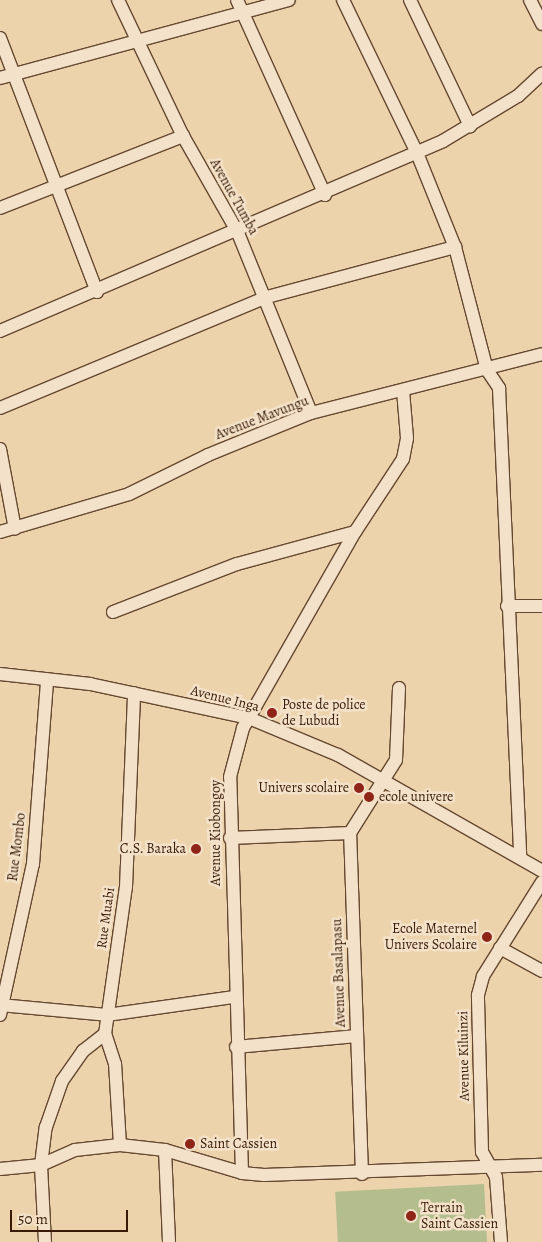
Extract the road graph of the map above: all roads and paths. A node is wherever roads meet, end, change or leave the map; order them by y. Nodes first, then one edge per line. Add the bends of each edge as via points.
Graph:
1 (118, 0) edge
2 (237, 0) edge
3 (289, 0) edge
4 (343, 0) edge
5 (410, 0) edge
6 (530, 0) edge
7 (243, 14) junction
8 (542, 24) edge
9 (0, 38) edge
10 (138, 41) junction
11 (13, 74) junction
12 (542, 74) edge
13 (0, 78) edge
14 (470, 126) junction
15 (183, 136) junction
16 (417, 153) junction
17 (55, 185) junction
18 (325, 195) junction
19 (0, 208) edge
20 (238, 233) junction
21 (455, 247) junction
22 (97, 292) junction
23 (268, 297) junction
24 (0, 331) edge
25 (542, 354) edge
26 (487, 370) junction
27 (403, 390) junction
28 (0, 408) edge
29 (311, 414) junction
30 (0, 449) edge
31 (14, 529) junction
32 (0, 532) edge
33 (355, 532) junction
34 (508, 606) junction
35 (542, 606) edge
36 (113, 612) dead end
37 (0, 674) edge
38 (47, 680) junction
39 (399, 688) dead end
40 (134, 693) junction
41 (249, 718) junction
42 (385, 781) junction
43 (350, 833) junction
44 (230, 838) junction
45 (520, 858) junction
46 (542, 871) edge
47 (542, 882) edge
48 (500, 948) junction
49 (542, 971) edge
50 (233, 997) junction
51 (1, 1008) edge
52 (107, 1015) junction
53 (105, 1034) junction
54 (356, 1036) junction
55 (236, 1047) junction
56 (120, 1145) junction
57 (165, 1150) junction
58 (41, 1165) junction
59 (542, 1165) edge
60 (491, 1168) junction
61 (0, 1169) edge
62 (242, 1173) junction
63 (362, 1174) junction
64 (44, 1242) edge
65 (169, 1242) edge
66 (501, 1242) edge

1 - 10 street, Avenue Tumba
2 - 7 street
3 - 7 street
4 - 16 street
5 - 14 street
6 - 8 street
7 - 10 street
7 - 18 street
9 - 11 street
10 - 11 street
10 - 15 street, Avenue Tumba
11 - 13 street
11 - 17 street
12 - 14 street via 518,96
14 - 16 street
15 - 17 street
15 - 20 street, Avenue Tumba
16 - 18 street
16 - 21 street
17 - 19 street
17 - 22 street
18 - 20 street
20 - 22 street
20 - 23 street, Avenue Tumba
21 - 23 street
21 - 26 street
22 - 24 street
23 - 28 street
23 - 29 street, Avenue Tumba
25 - 26 street, Avenue Mavungu
26 - 27 street, Avenue Mavungu
26 - 34 street via 499,388 501,404
27 - 29 street, Avenue Mavungu
27 - 33 street, Avenue Kiobongoy via 407,438 403,459
29 - 31 street, Avenue Mavungu via 208,455 129,494
30 - 31 street
31 - 32 street, Avenue Mavungu
33 - 36 street via 237,564
33 - 41 street, Avenue Kiobongoy
34 - 35 street
34 - 45 street
37 - 38 street, Avenue Inga
38 - 40 street, Avenue Inga
38 - 51 street, Rue Mombo via 33,864
39 - 42 street via 399,752
40 - 41 street, Avenue Inga
40 - 52 street, Rue Muabi via 126,888
41 - 42 street, Avenue Inga via 338,755
41 - 44 street, Avenue Kiobongoy via 230,777
42 - 43 street
42 - 45 street, Avenue Inga
43 - 44 street
43 - 54 street, Avenue Basalapasu
44 - 50 street, Avenue Kiobongoy
45 - 46 street, Avenue Inga
47 - 48 street, Avenue Kiluinzi
48 - 49 street
48 - 60 street, Avenue Kiluinzi via 483,976 478,1009 482,1152
50 - 52 street
50 - 55 street, Avenue Kiobongoy
51 - 52 street
52 - 53 street, Rue Muabi
53 - 56 street, Rue Muabi via 115,1064
53 - 58 street via 83,1051 62,1081 46,1127
54 - 55 street
54 - 63 street, Avenue Basalapasu
55 - 62 street, Avenue Kiobongoy
56 - 57 street
56 - 58 street via 75,1150
57 - 62 street
57 - 65 street
58 - 61 street
58 - 64 street
59 - 60 street
60 - 63 street
60 - 66 street, Avenue Kiluinzi via 498,1186
62 - 63 street

